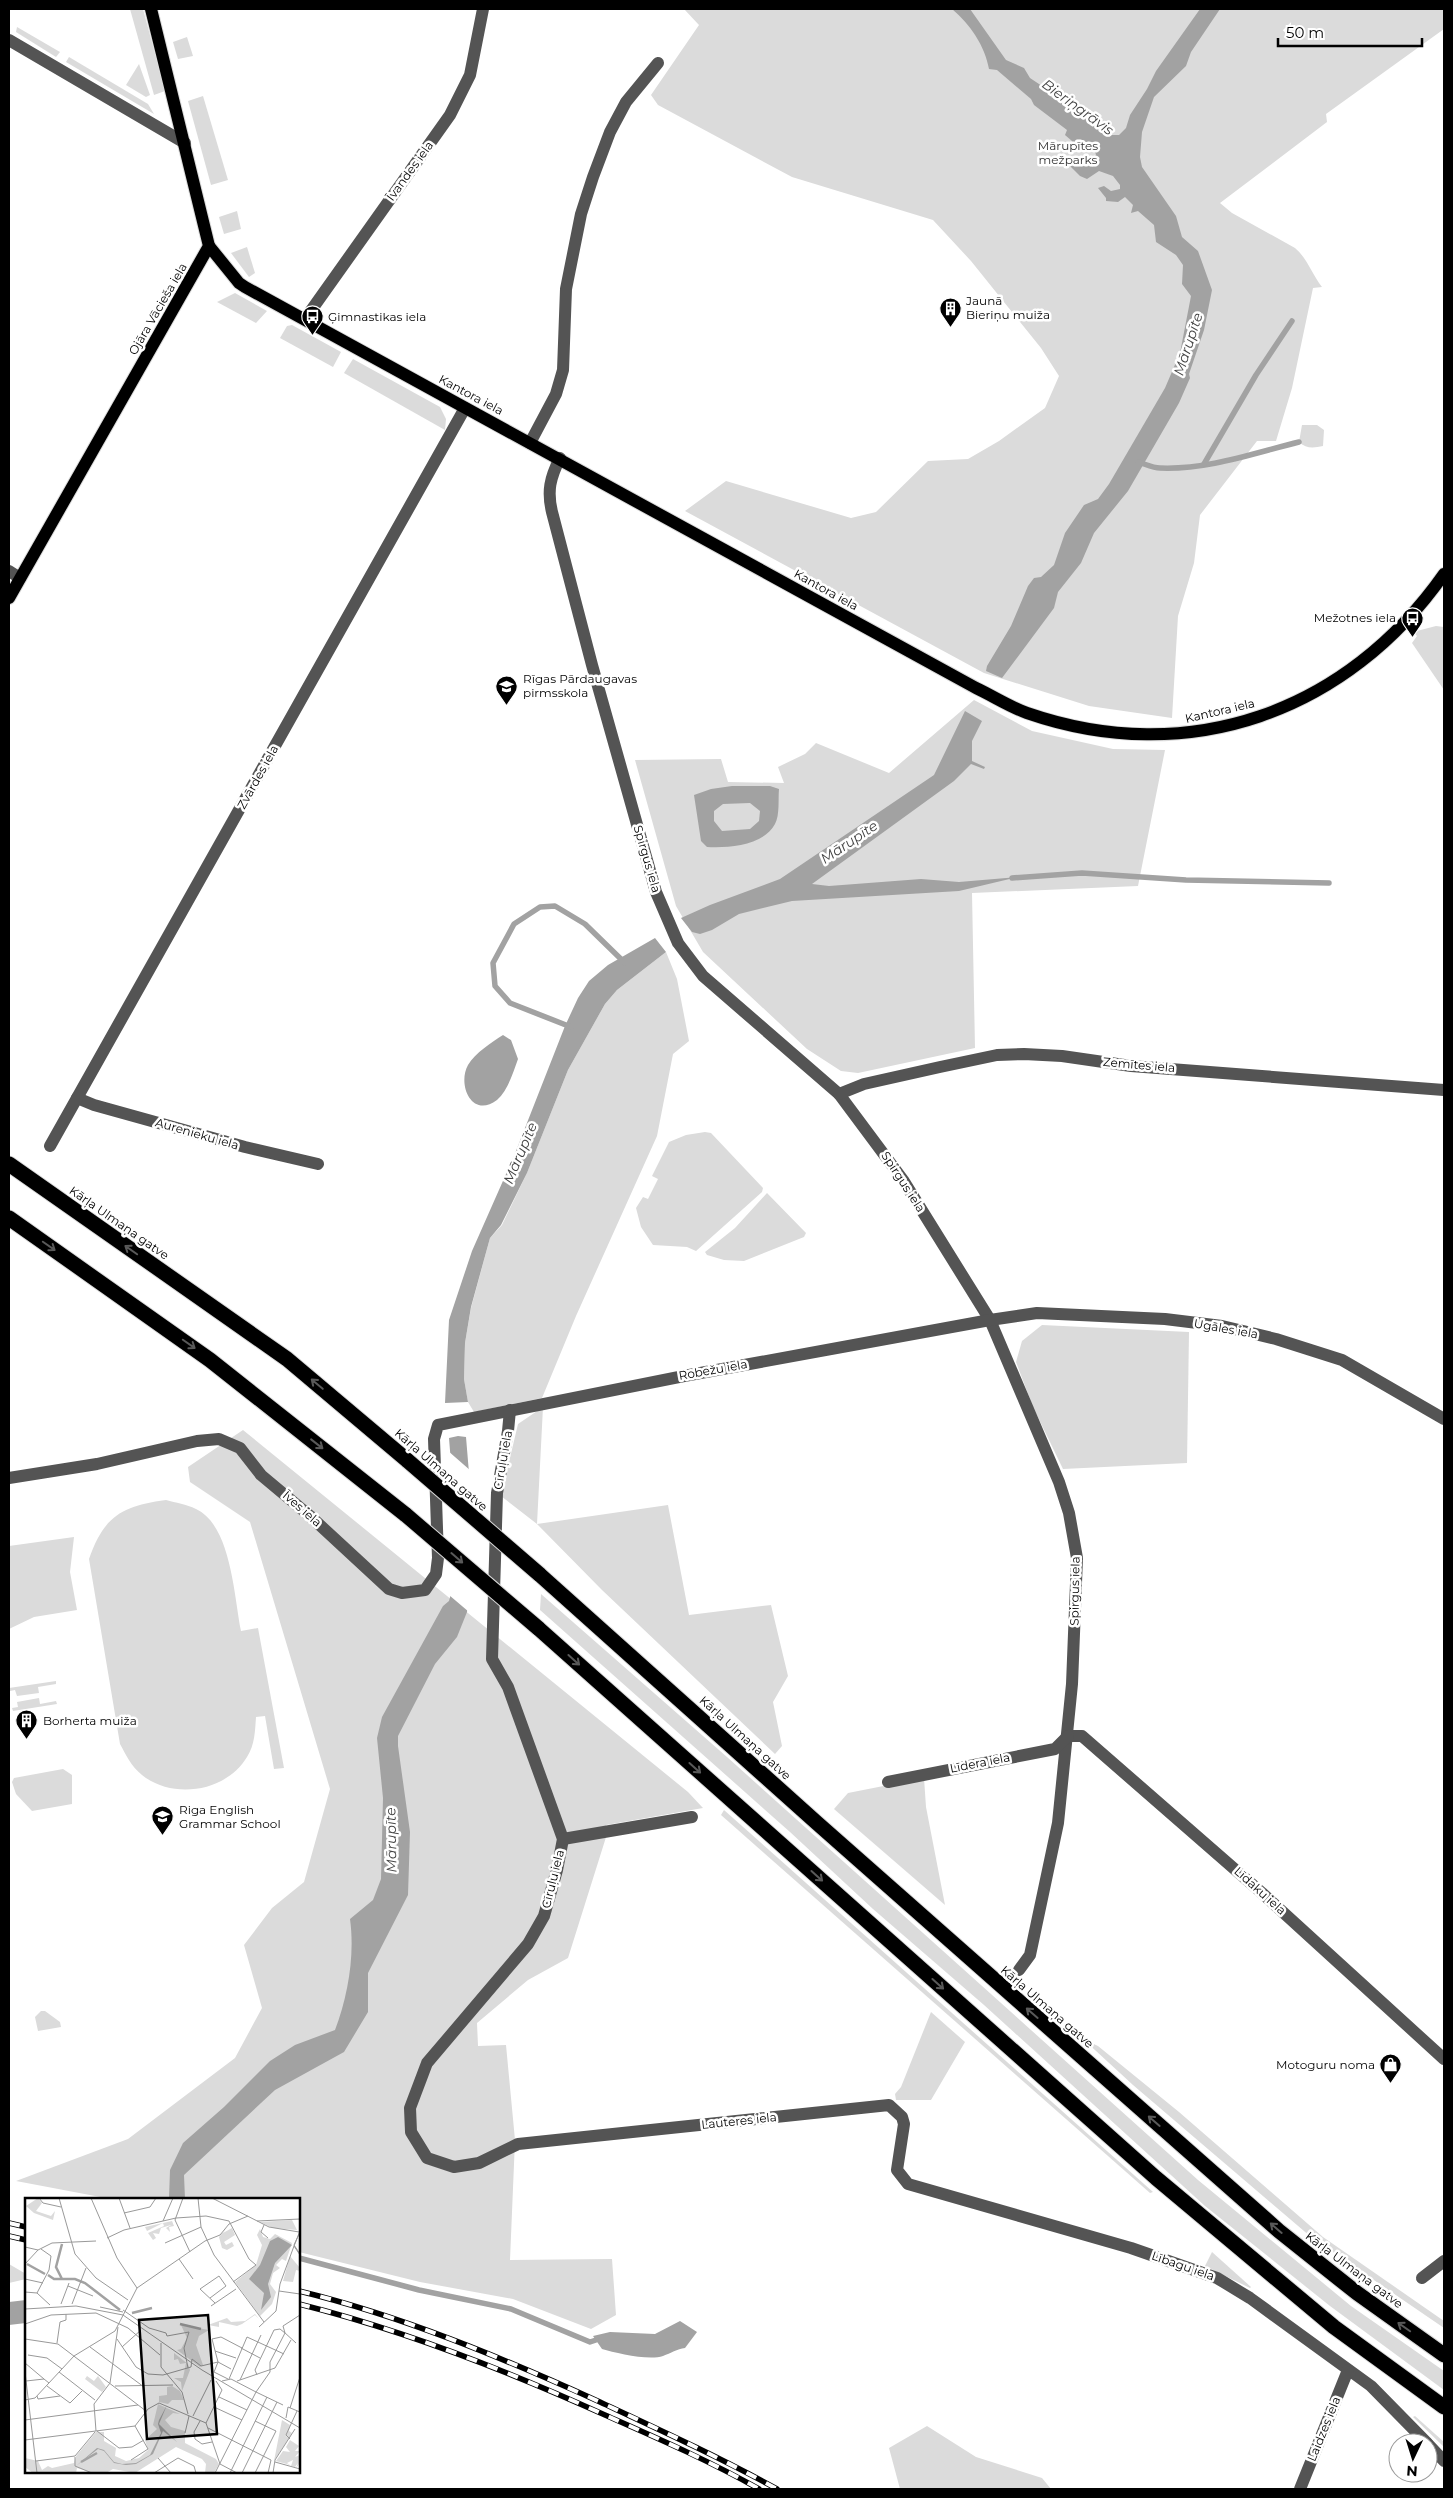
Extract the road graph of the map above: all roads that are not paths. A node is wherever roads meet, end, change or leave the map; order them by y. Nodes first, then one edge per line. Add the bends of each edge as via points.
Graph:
1 (151, 9) edge
2 (483, 9) edge
3 (9, 40) edge
4 (658, 63) dead end
5 (185, 144) junction
6 (209, 246) junction
7 (305, 319) junction
8 (466, 408) junction
9 (530, 443) junction
10 (560, 458) junction
11 (14, 575) edge
12 (1442, 581) edge
13 (9, 598) edge
14 (1444, 1090) edge
15 (839, 1094) junction
16 (77, 1098) junction
17 (50, 1146) dead end
18 (9, 1164) edge
19 (318, 1164) dead end
20 (9, 1218) edge
21 (990, 1320) junction
22 (510, 1410) junction
23 (1444, 1419) edge
24 (438, 1426) joint
25 (9, 1478) edge
26 (1068, 1736) junction
27 (888, 1782) dead end
28 (692, 1817) dead end
29 (563, 1839) junction
30 (1019, 1970) dead end
31 (1444, 2059) edge
32 (518, 2144) joint
33 (897, 2170) joint
34 (1444, 2261) edge
35 (1422, 2278) dead end
36 (1444, 2355) edge
37 (1348, 2370) junction
38 (1444, 2407) edge
39 (1416, 2433) edge
40 (1300, 2489) edge

1 - 5 main road
2 - 7 street, Īvandes iela via 470,75 454,109
3 - 5 street
4 - 9 street via 626,102 610,132 593,177 581,214 566,289 563,370 556,394
5 - 6 main road
6 - 7 main road, Kantora iela via 238,282
6 - 11 main road, Ojāra Vācieša iela
7 - 8 main road, Kantora iela
8 - 9 main road, Kantora iela
8 - 16 street, Zvārdes iela
9 - 10 main road, Kantora iela
10 - 12 main road, Kantora iela via 976,688 1026,713 1088,730 1188,734 1273,712 1345,675 1399,630
10 - 15 street, Spirgus iela via 548,490 552,512 656,892 669,926 703,976
11 - 13 main road, Ojāra Vācieša iela
14 - 15 street, Zemītes iela via 1131,1066 1024,1054 997,1055 940,1067 864,1084
15 - 21 street, Spirgus iela via 902,1180
16 - 17 street, Zvārdes iela
16 - 19 street, Aurenieku iela via 244,1147
36 -> 18 highway, Kārļa Ulmaņa gatve, bridge via 1356,2293 1279,2231 539,1574 288,1359
20 -> 38 highway, bridge via 210,1360 406,1515 538,1628 1156,2178 1334,2327
21 - 22 street, Robežu iela
21 - 23 street, Ugāles iela via 1037,1314 1165,1319 1222,1326 1342,1360
21 - 26 street, Spirgus iela via 1069,1513 1077,1558
22 - 24 street, Robežu iela
22 - 29 street, Cīruļu iela via 497,1493 492,1659 508,1687
24 - 25 street, Īves iela via 434,1439 438,1558 436,1574 425,1590 402,1592 389,1589 261,1475 240,1448 219,1439
26 - 27 street, Līdera iela via 1055,1749
26 - 30 street, Spirgus iela via 1058,1823 1030,1955
26 - 31 street, Līdaku iela via 1082,1736 1262,1893
28 - 29 street
29 - 32 street, Cīruļu iela via 544,1916 528,1944 427,2063 410,2108 411,2132 427,2158 454,2166 479,2163
32 - 33 street, Lauteres iela via 889,2105 902,2117 904,2124
33 - 37 street, Lībagu iela via 908,2184 1131,2248 1217,2278 1250,2298
34 - 35 street
37 - 39 street, Lībagu iela via 1371,2386
37 - 40 street, Laidzes iela

